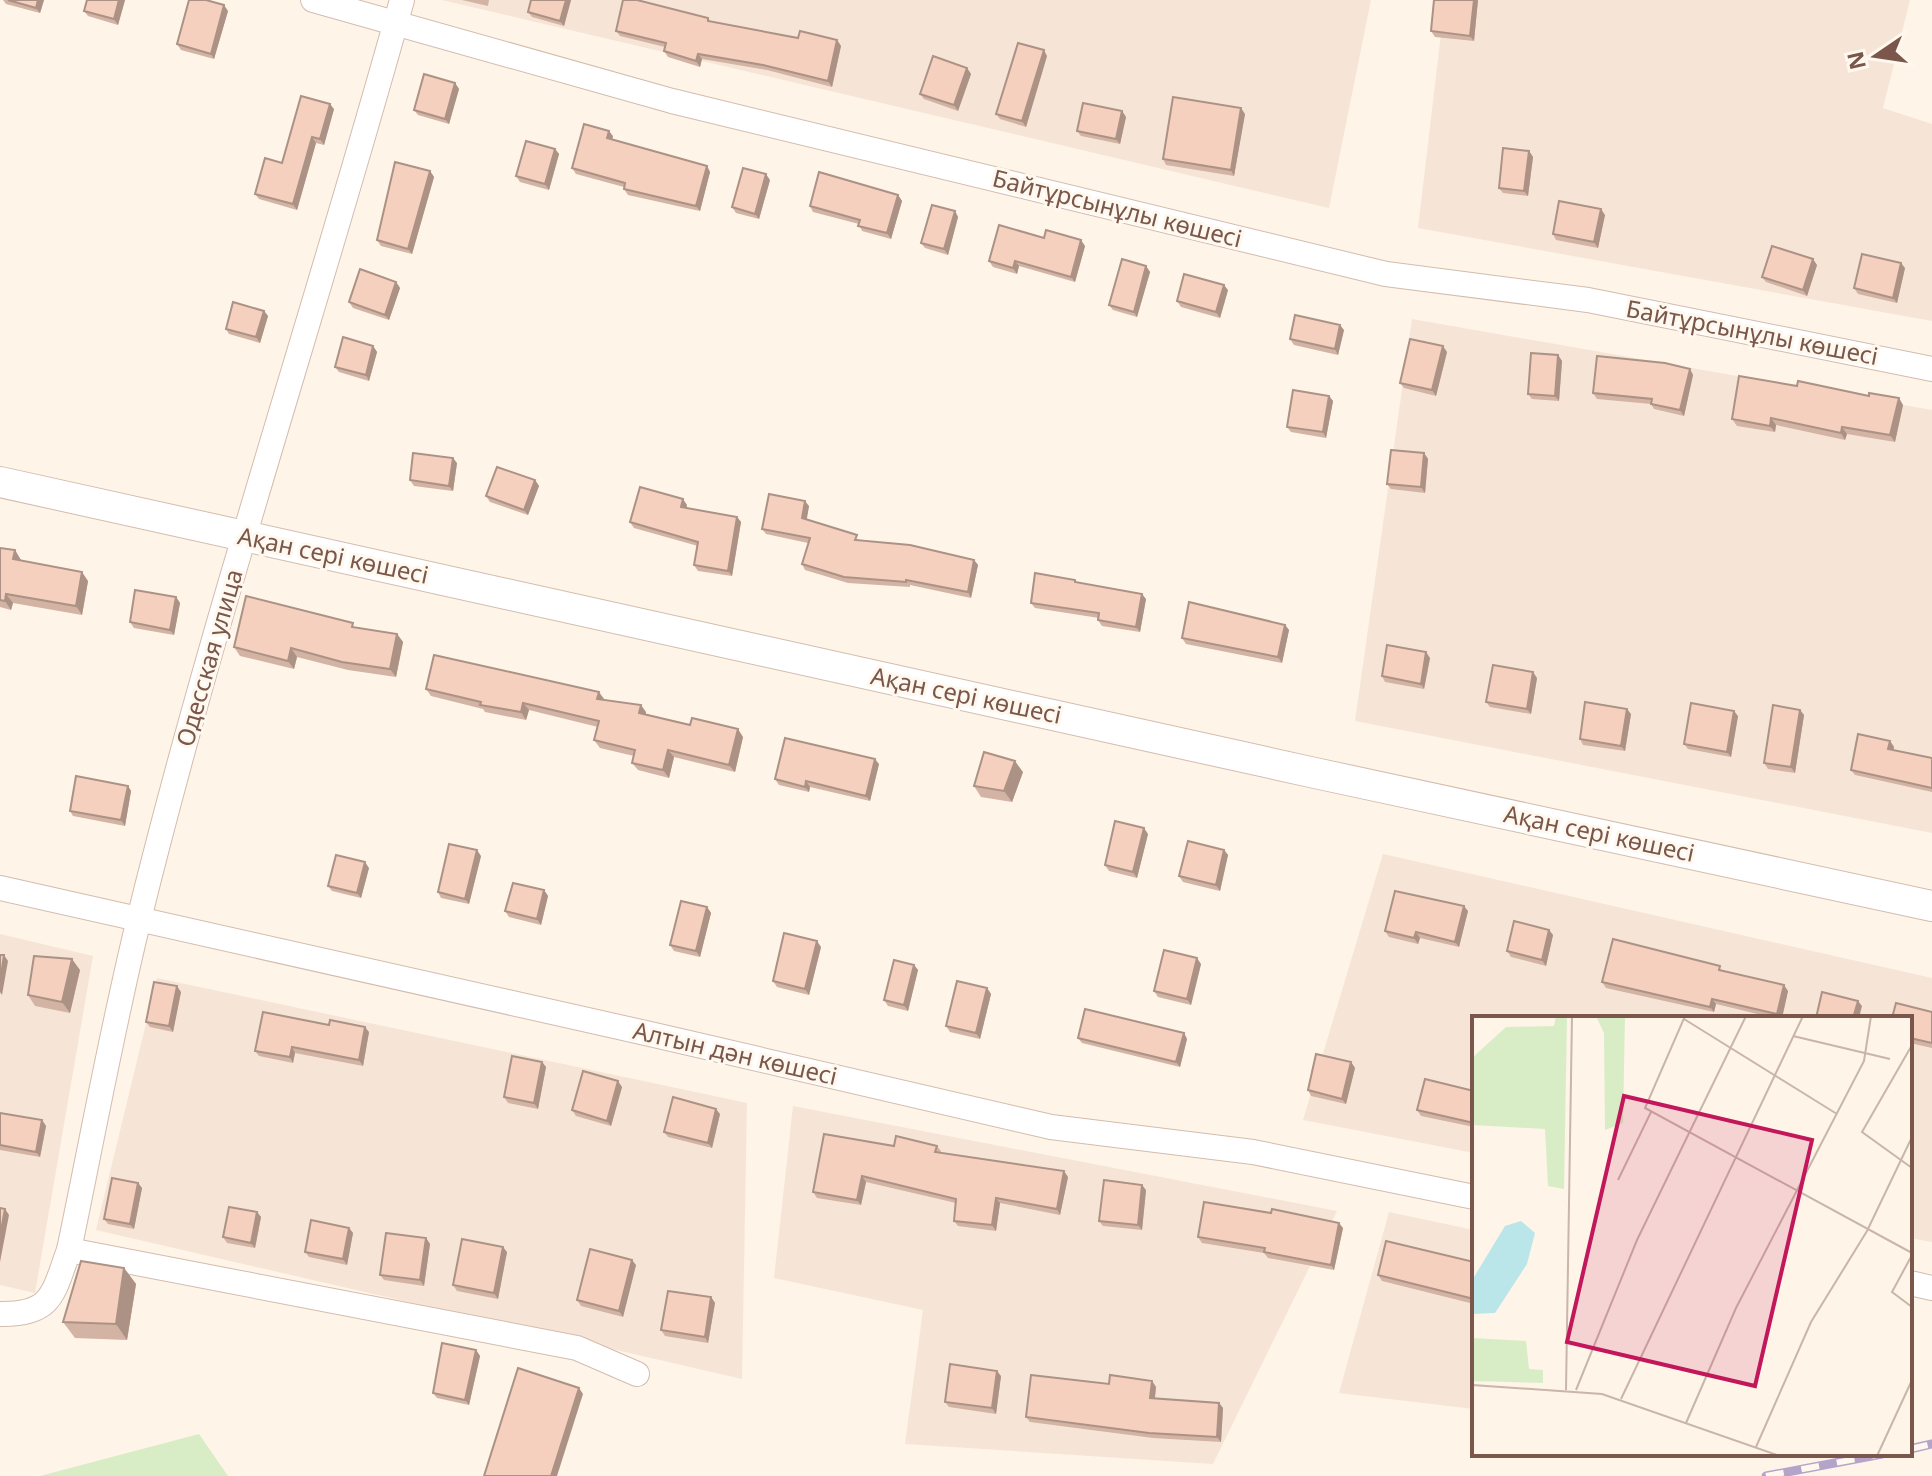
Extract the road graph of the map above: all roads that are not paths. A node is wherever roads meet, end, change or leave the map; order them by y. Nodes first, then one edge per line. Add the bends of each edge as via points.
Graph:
1 (313, 0) edge
2 (399, 12) edge
3 (1932, 369) edge
4 (0, 482) edge
5 (244, 537) junction
6 (0, 888) edge
7 (1932, 906) edge
8 (138, 921) junction
9 (1472, 1197) edge
10 (69, 1250) junction
11 (1912, 1283) edge
12 (1932, 1288) edge
13 (0, 1314) edge
14 (637, 1374) dead end

1 - 2 street, Байтұрсынұлы көшесі
2 - 3 street, Байтұрсынұлы көшесі via 672,101 1386,274 1588,300
2 - 5 street, Одесская улица
4 - 5 street, Ақан сері көшесі
5 - 7 street, Ақан сері көшесі
5 - 8 street, Одесская улица
6 - 8 street, Алтын дән көшесі
8 - 9 street, Алтын дән көшесі via 1051,1127 1253,1152
8 - 10 street, Одесская улица
10 - 13 street, Одесская улица via 51,1299 30,1313
10 - 14 street via 577,1348
11 - 12 street

